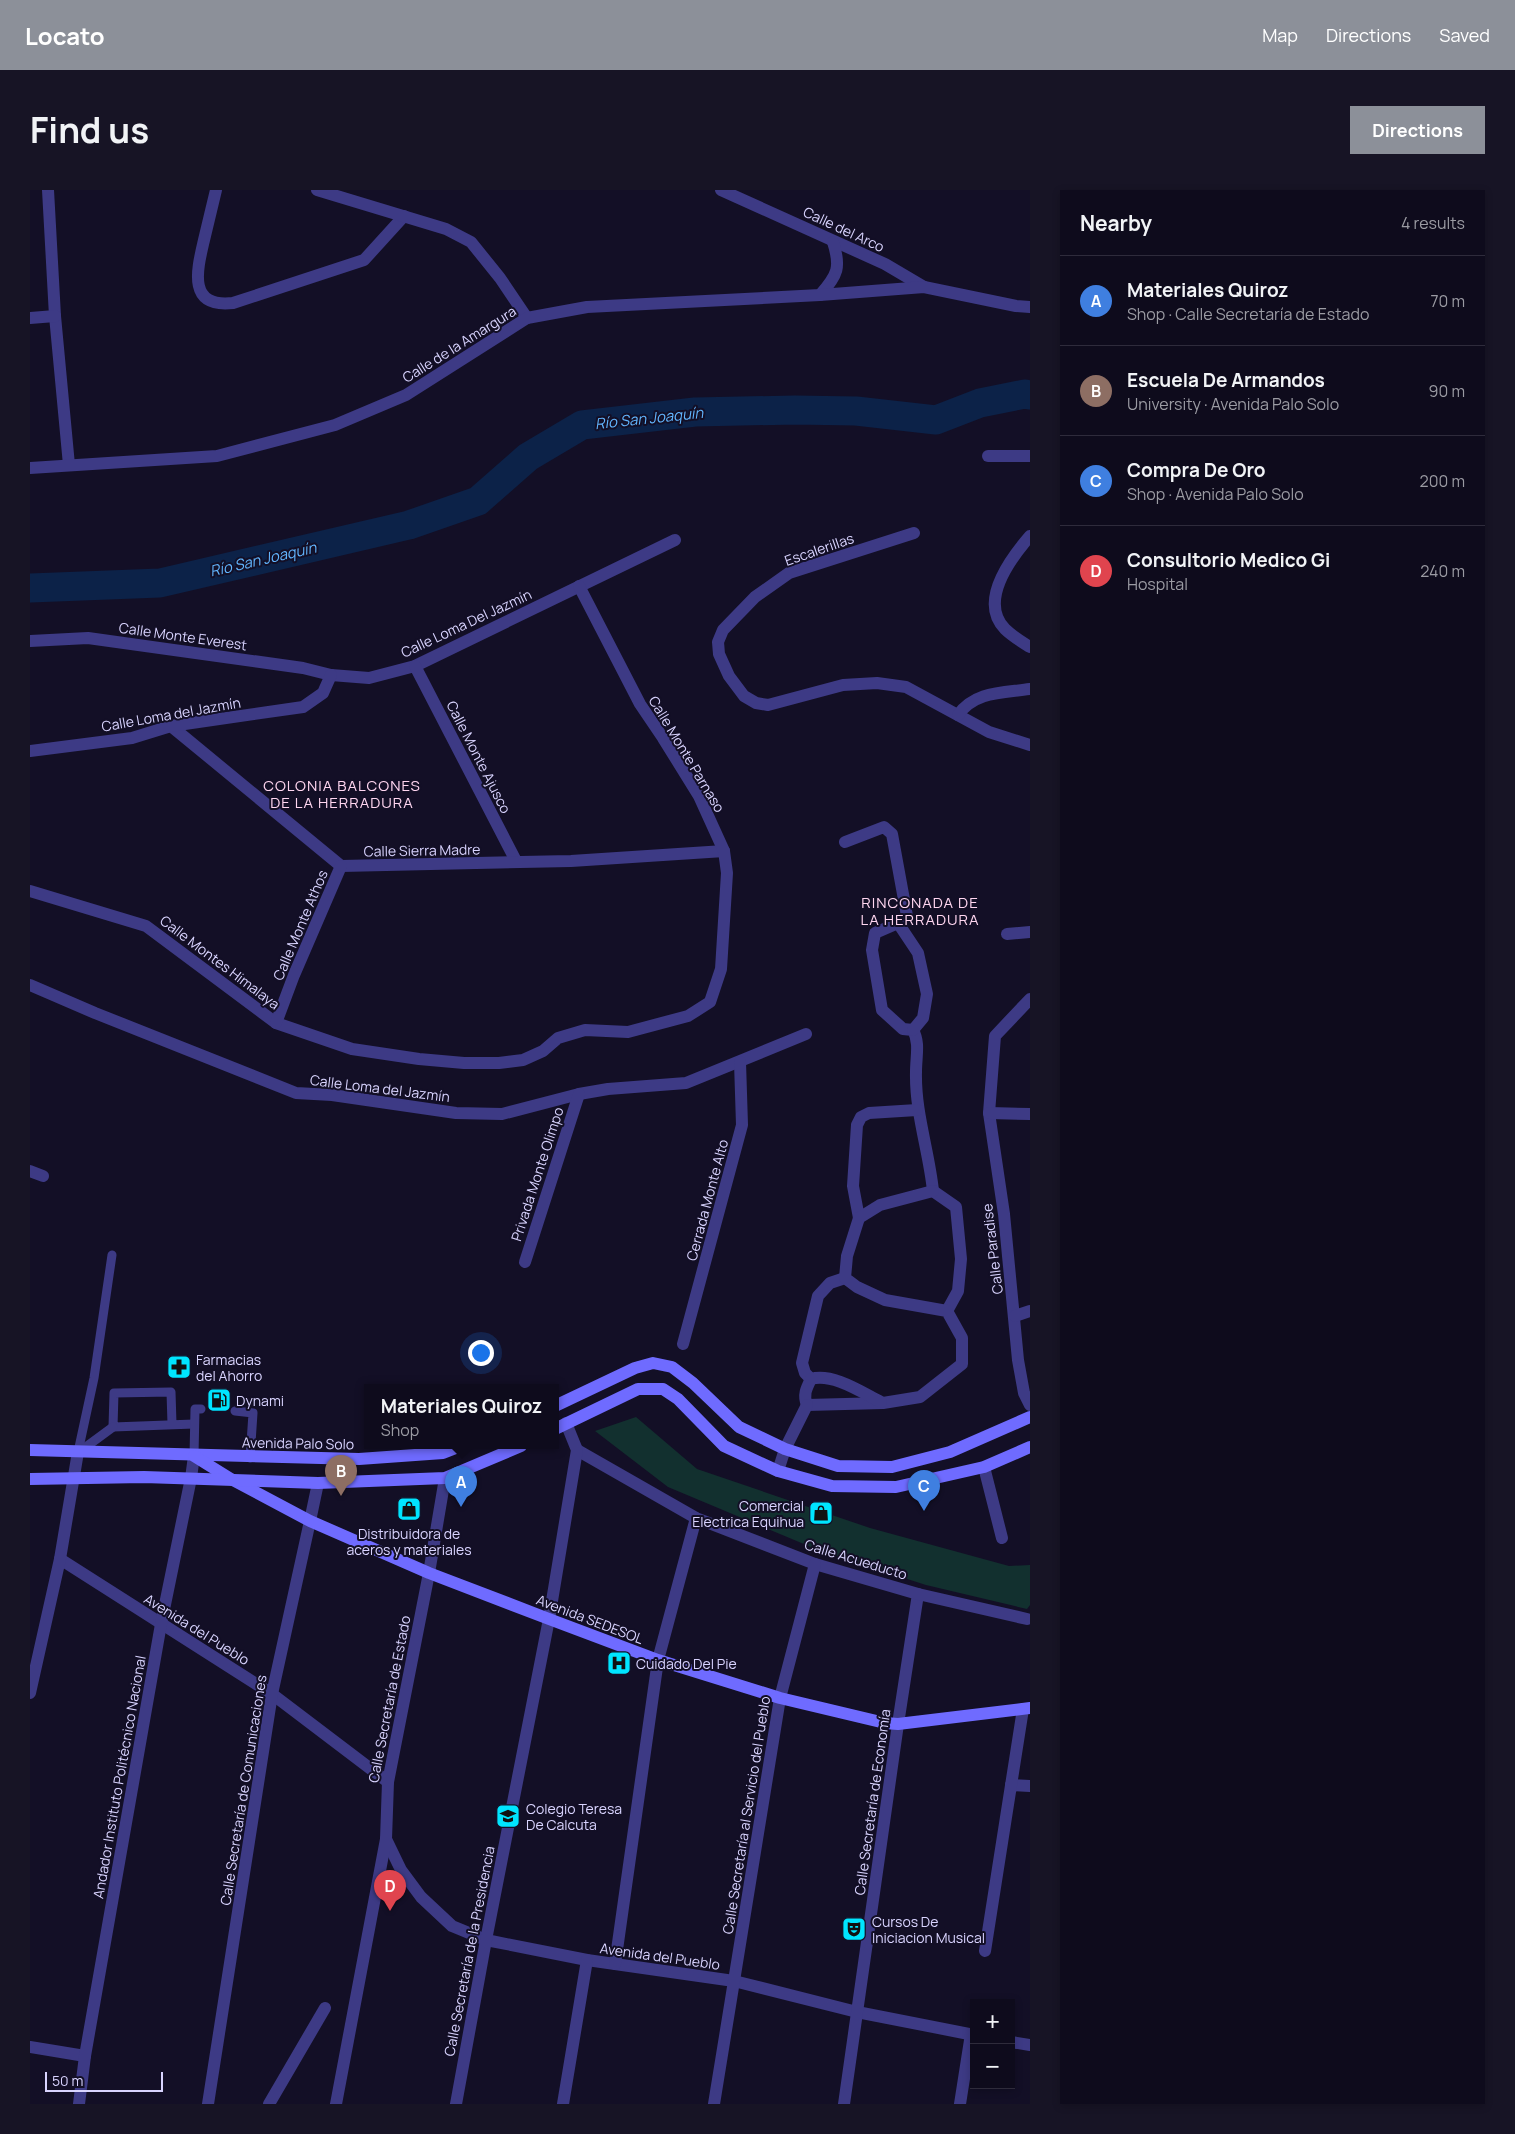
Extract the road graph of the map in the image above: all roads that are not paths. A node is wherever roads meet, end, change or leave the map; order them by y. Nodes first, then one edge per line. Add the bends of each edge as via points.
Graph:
1 (48, 190) edge
2 (216, 190) edge
3 (317, 190) edge
4 (721, 190) edge
5 (404, 216) junction
6 (833, 242) junction
7 (924, 287) junction
8 (820, 295) junction
9 (1030, 307) edge
10 (56, 316) junction
11 (30, 318) edge
12 (528, 318) junction
13 (988, 456) dead end
14 (1030, 456) edge
15 (69, 465) junction
16 (30, 468) edge
17 (914, 533) dead end
18 (1030, 536) edge
19 (675, 540) dead end
20 (579, 586) junction
21 (30, 641) edge
22 (1030, 647) edge
23 (415, 666) junction
24 (331, 675) junction
25 (1030, 689) edge
26 (958, 715) junction
27 (171, 726) junction
28 (1030, 745) edge
29 (30, 751) edge
30 (845, 842) dead end
31 (724, 851) junction
32 (516, 861) junction
33 (342, 866) junction
34 (30, 891) edge
35 (898, 923) junction
36 (1030, 932) edge
37 (1007, 934) dead end
38 (30, 985) edge
39 (1030, 999) edge
40 (276, 1023) junction
41 (913, 1030) junction
42 (806, 1034) dead end
43 (740, 1062) junction
44 (578, 1094) junction
45 (918, 1110) junction
46 (989, 1113) junction
47 (1030, 1114) edge
48 (30, 1171) edge
49 (43, 1176) dead end
50 (933, 1191) junction
51 (859, 1218) junction
52 (112, 1255) dead end
53 (525, 1262) dead end
54 (845, 1278) junction
55 (947, 1311) junction
56 (1030, 1312) edge
57 (1015, 1316) junction
58 (684, 1344) dead end
59 (1018, 1360) junction
60 (1030, 1368) edge
61 (810, 1379) junction
62 (883, 1403) junction
63 (559, 1404) edge
64 (807, 1405) junction
65 (1030, 1405) edge
66 (201, 1409) dead end
67 (235, 1412) dead end
68 (1030, 1417) edge
69 (172, 1424) junction
70 (194, 1424) junction
71 (560, 1426) edge
72 (113, 1427) junction
73 (1030, 1447) edge
74 (453, 1449) edge
75 (514, 1449) edge
76 (785, 1449) junction
77 (30, 1450) edge
78 (578, 1450) junction
79 (78, 1452) junction
80 (194, 1456) junction
81 (250, 1458) junction
82 (984, 1467) junction
83 (778, 1471) junction
84 (191, 1478) junction
85 (445, 1478) junction
86 (74, 1479) junction
87 (231, 1479) junction
88 (30, 1480) edge
89 (318, 1483) junction
90 (696, 1518) junction
91 (310, 1522) junction
92 (1002, 1538) dead end
93 (60, 1559) junction
94 (815, 1564) junction
95 (429, 1573) junction
96 (918, 1594) junction
97 (549, 1619) junction
98 (1027, 1620) dead end
99 (161, 1624) junction
100 (658, 1660) junction
101 (30, 1693) edge
102 (272, 1694) junction
103 (780, 1698) junction
104 (1027, 1709) edge
105 (898, 1724) junction
106 (388, 1782) junction
107 (1011, 1785) junction
108 (1030, 1786) edge
109 (386, 1839) junction
110 (486, 1940) junction
111 (984, 1951) dead end
112 (587, 1960) junction
113 (615, 1964) junction
114 (734, 1981) junction
115 (325, 2008) dead end
116 (857, 2012) junction
117 (970, 2034) edge
118 (1015, 2043) edge
119 (970, 2044) edge
120 (1030, 2045) edge
121 (30, 2047) edge
122 (85, 2056) junction
123 (79, 2104) edge
124 (208, 2104) edge
125 (269, 2104) edge
126 (336, 2104) edge
127 (456, 2104) edge
128 (563, 2104) edge
129 (714, 2104) edge
130 (844, 2104) edge
131 (960, 2104) edge

1 - 10 street
2 - 5 street via 197,271 198,286 205,298 219,304 233,303 364,260
3 - 5 street
4 - 6 street, Calle del Arco
5 - 12 street via 446,229 471,242
6 - 7 street, Calle del Arco via 885,264
6 - 8 street via 838,269
7 - 8 street, Calle de la Amargura
7 - 9 street, Calle de la Amargura
8 - 12 street, Calle de la Amargura via 587,307
10 - 11 street
10 - 15 street
12 - 15 street, Calle de la Amargura via 406,395 335,425 217,456
13 - 14 street
15 - 16 street, Calle de la Amargura
17 - 26 street, Escalerillas via 789,573 755,597 723,630 718,642 719,654 729,676 744,696 756,704 768,705 843,685 877,683 906,687
18 - 22 street via 1003,572 994,603 997,617 1005,628
19 - 20 street, Calle Loma Del Jazmín
20 - 23 street, Calle Loma Del Jazmín
20 - 31 street, Calle Monte Parnaso via 640,704 699,796
21 - 24 street, Calle Monte Everest via 88,638 303,668
23 - 24 street, Calle Loma Del Jazmín via 369,678
23 - 32 street, Calle Monte Ajusco
24 - 27 street, Calle Loma del Jazmín via 323,693 303,707
25 - 26 street via 977,698 965,705
26 - 28 street via 989,732
27 - 29 street, Calle Loma del Jazmín via 132,738
27 - 33 street
30 - 35 street via 884,827 892,834 907,916
31 - 32 street, Calle Sierra Madre via 571,861
31 - 40 street, Calle Monte Parnaso via 726,873 721,969 710,1002 688,1016 628,1032 585,1030 558,1038 543,1051 523,1060 499,1063 428,1060 352,1049
32 - 33 street, Calle Sierra Madre
33 - 40 street, Calle Monte Athos
34 - 40 street, Calle Montes Himalaya via 146,926
35 - 41 street via 918,953 927,994 923,1018
35 - 41 street via 875,933 872,950 882,1010 903,1029
36 - 37 street
38 - 44 street, Calle Loma del Jazmín via 296,1093 456,1113 502,1114
39 - 46 street, Calle Paradise via 995,1036
41 - 45 street via 918,1039
42 - 43 street, Calle Loma del Jazmín
43 - 44 street, Calle Loma del Jazmín via 686,1083 608,1088
43 - 58 street, Cerrada Monte Alto via 742,1125
44 - 53 street, Privada Monte Olimpo
45 - 50 street
45 - 51 street via 869,1113 861,1117 857,1125 853,1186
46 - 47 street
46 - 57 street, Calle Paradise
48 - 49 street
50 - 51 street via 880,1205
50 - 55 street via 956,1208 961,1259 958,1291
51 - 54 street via 847,1256
52 - 79 lane via 94,1378
54 - 55 street via 885,1300
54 - 61 street via 830,1283 818,1296 802,1364
55 - 62 street via 962,1338 962,1364 920,1397
56 - 57 street
57 - 59 street, Calle Paradise
59 - 60 street
59 - 65 street, Calle Paradise via 1024,1394
61 - 62 street via 820,1376 839,1382
61 - 64 street via 804,1397
62 - 64 street
63 - 76 main road via 635,1368 653,1363 672,1367 739,1427
64 - 76 street
66 - 70 lane via 195,1408
67 - 81 lane via 253,1413
68 - 76 main road via 950,1452 892,1467 838,1466
69 - 70 lane
69 - 72 lane
69 - 72 lane via 171,1392 114,1393
70 - 80 lane
71 - 78 street
71 - 83 main road via 638,1389 662,1389 678,1399 724,1446
72 - 79 lane
73 - 82 main road
74 - 81 main road, Avenida Palo Solo via 443,1453 359,1459
75 - 85 main road
76 - 83 street
77 - 79 main road, Avenida Palo Solo
78 - 90 street, Calle Acueducto
78 - 97 street, Calle Secretaría de la Presidencia
79 - 80 main road, Avenida Palo Solo
79 - 86 street
80 - 81 main road, Avenida Palo Solo
80 - 84 street, Andador Instituto Politécnico Nacional
80 - 87 main road, Avenida SEDESOL
82 - 83 main road via 896,1487 832,1486
82 - 92 street
84 - 86 main road
84 - 87 main road
84 - 99 street, Andador Instituto Politécnico Nacional
85 - 89 main road
85 - 95 street, Calle Secretaría de Estado
86 - 88 main road
86 - 93 street
87 - 89 main road
87 - 91 main road, Avenida SEDESOL
89 - 91 street, Calle Secretaría de Comunicaciones
90 - 94 street, Calle Acueducto
90 - 100 street
91 - 95 main road, Avenida SEDESOL
91 - 102 street, Calle Secretaría de Comunicaciones
93 - 99 street, Avenida del Pueblo
93 - 101 street
94 - 96 street, Calle Acueducto
94 - 103 street, Calle Secretaría al Servicio del Pueblo
95 - 97 main road, Avenida SEDESOL
95 - 106 street, Calle Secretaría de Estado
96 - 98 street, Calle Acueducto
96 - 105 street, Calle Secretaría de Economía
97 - 100 main road, Avenida SEDESOL
97 - 110 street, Calle Secretaría de la Presidencia
99 - 102 street, Avenida del Pueblo
99 - 122 street, Andador Instituto Politécnico Nacional
100 - 103 main road, Avenida SEDESOL
100 - 113 street
102 - 106 street, Avenida del Pueblo
102 - 124 street, Calle Secretaría de Comunicaciones
103 - 105 main road, Avenida SEDESOL
103 - 114 street, Calle Secretaría al Servicio del Pueblo
104 - 105 main road, Avenida SEDESOL
104 - 107 street
105 - 116 street, Calle Secretaría de Economía
106 - 109 street, Calle Secretaría de Estado
107 - 108 street
107 - 111 street
109 - 110 street, Avenida del Pueblo via 401,1870 421,1897 452,1926
109 - 126 street, Calle Secretaría de Estado
110 - 112 street, Avenida del Pueblo
110 - 127 street, Calle Secretaría de la Presidencia
112 - 113 street, Avenida del Pueblo
112 - 128 street
113 - 114 street, Avenida del Pueblo
114 - 116 street, Avenida del Pueblo
114 - 129 street, Calle Secretaría al Servicio del Pueblo
115 - 125 street
116 - 117 street, Avenida del Pueblo
116 - 130 street, Calle Secretaría de Economía
118 - 120 street
119 - 131 street
121 - 122 street
122 - 123 street, Andador Instituto Politécnico Nacional

